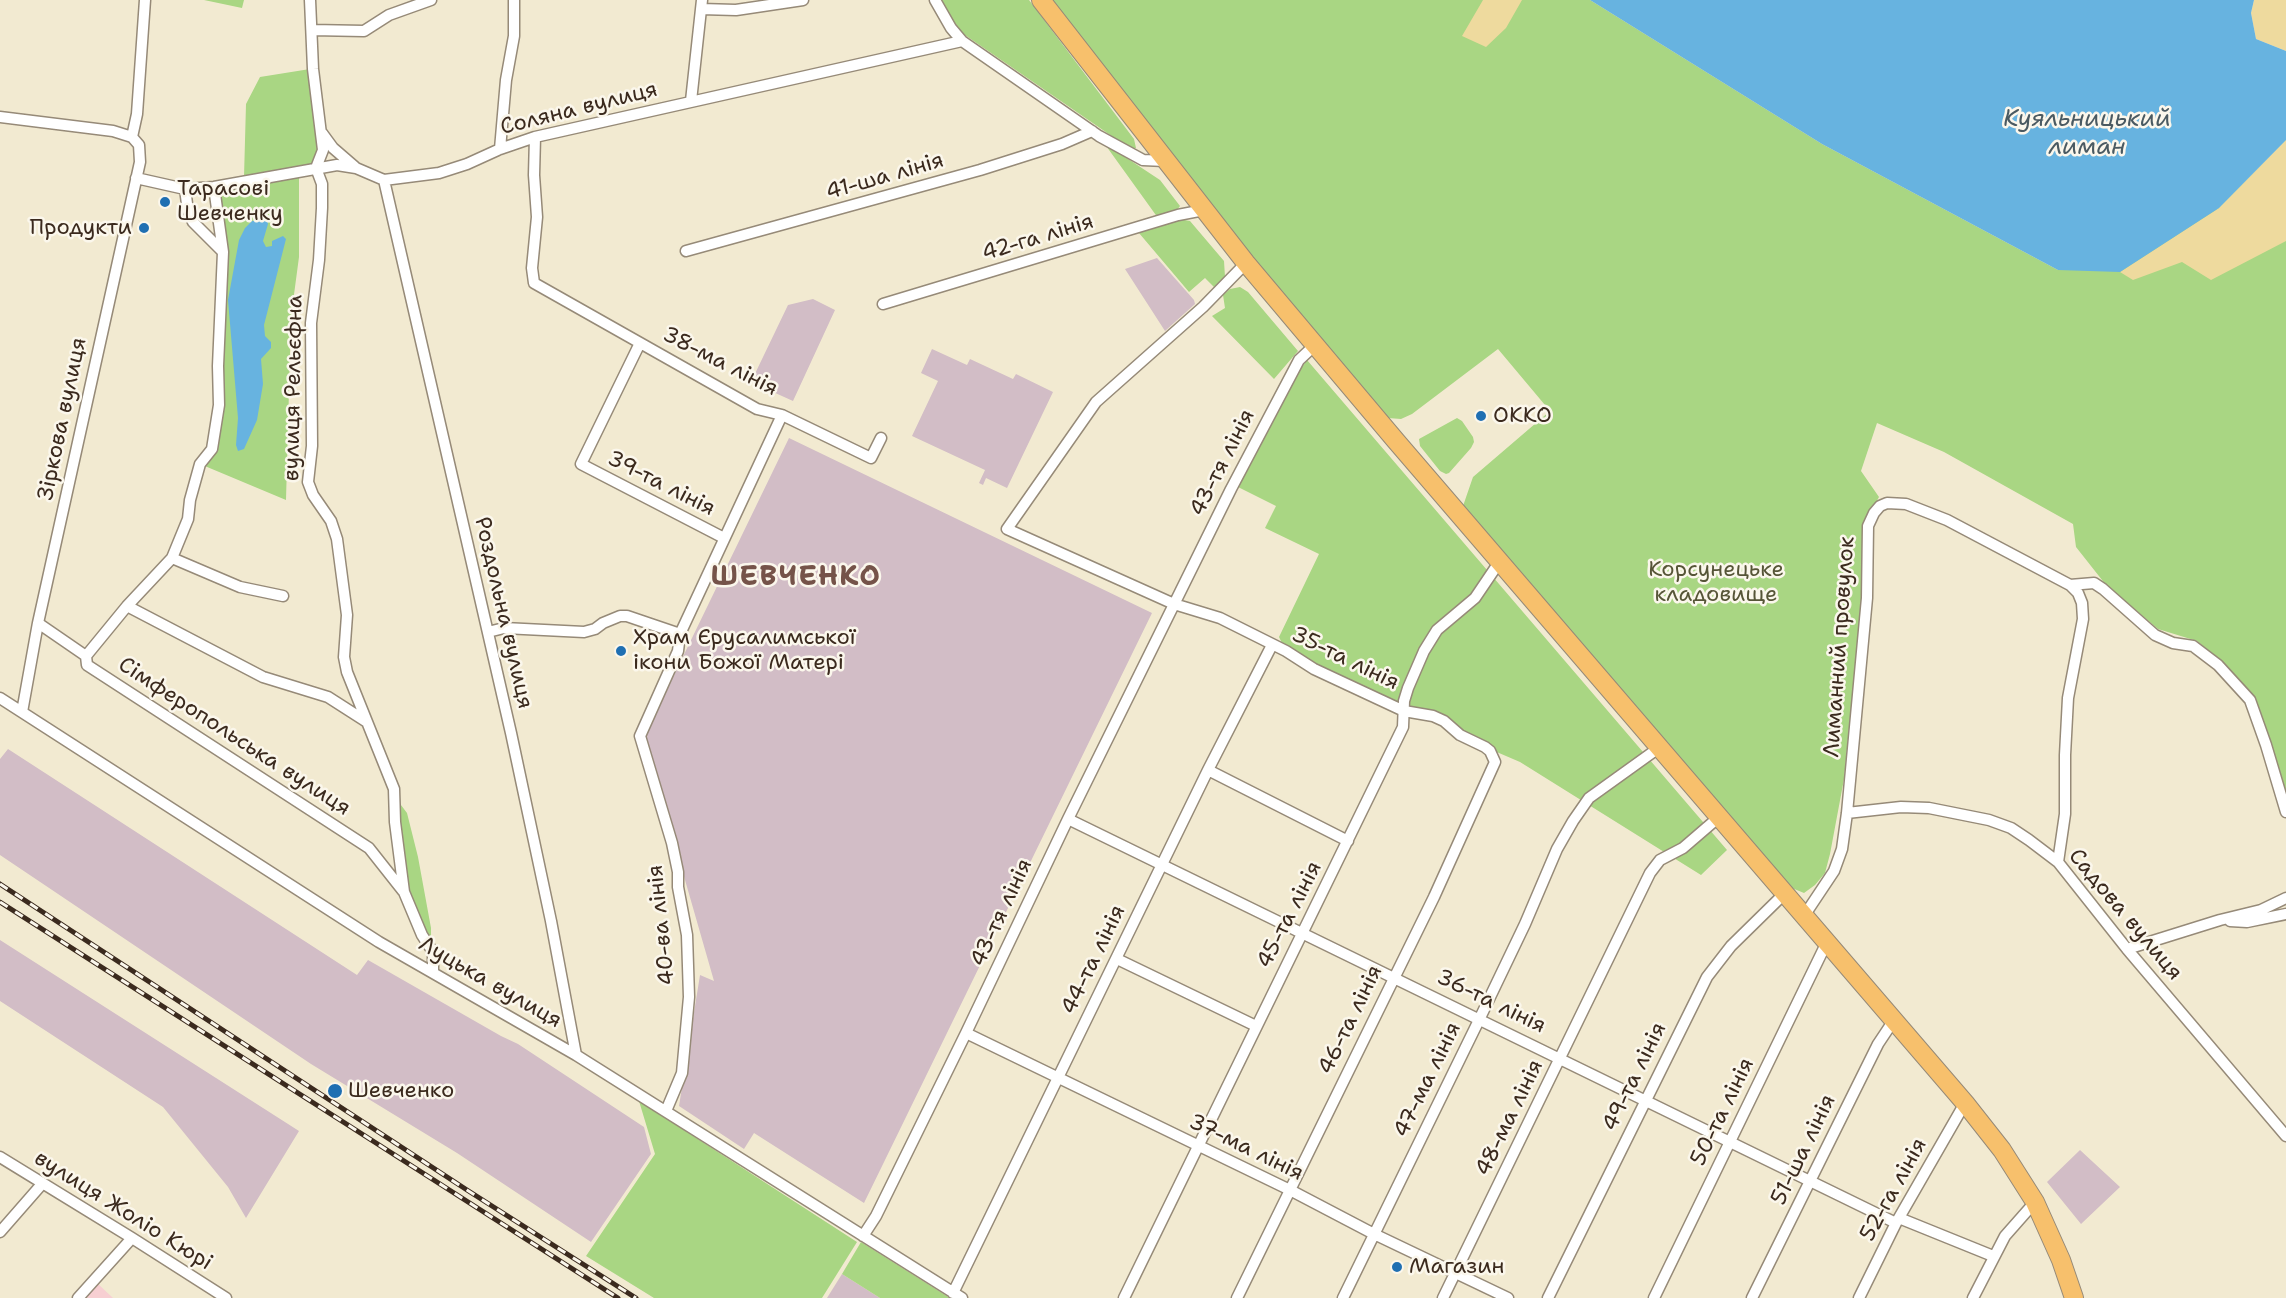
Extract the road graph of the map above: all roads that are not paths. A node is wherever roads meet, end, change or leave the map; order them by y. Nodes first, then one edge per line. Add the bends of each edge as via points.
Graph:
1 (145, 0) edge
2 (310, 0) edge
3 (431, 0) edge
4 (513, 0) edge
5 (803, 0) edge
6 (935, 0) edge
7 (1041, 0) edge
8 (702, 4) edge
9 (312, 30) junction
10 (962, 41) junction
11 (691, 101) junction
12 (0, 117) edge
13 (1092, 131) junction
14 (322, 133) junction
15 (132, 137) junction
16 (535, 137) junction
17 (500, 148) junction
18 (1165, 160) junction
19 (316, 168) junction
20 (356, 168) junction
21 (136, 178) junction
22 (384, 180) junction
23 (213, 186) junction
24 (185, 189) junction
25 (1204, 210) junction
26 (686, 251) dead end
27 (224, 252) junction
28 (1246, 263) junction
29 (883, 304) dead end
30 (640, 343) junction
31 (1315, 345) junction
32 (782, 415) junction
33 (881, 438) dead end
34 (724, 538) junction
35 (172, 558) junction
36 (1500, 561) junction
37 (2070, 585) junction
38 (283, 596) dead end
39 (1174, 604) junction
40 (127, 606) junction
41 (38, 623) junction
42 (488, 632) junction
43 (680, 634) junction
44 (1272, 645) junction
45 (87, 656) junction
46 (0, 698) edge
47 (1404, 711) junction
48 (21, 712) junction
49 (367, 722) junction
50 (1660, 747) junction
51 (1493, 757) joint
52 (1208, 770) junction
53 (2286, 812) edge
54 (1847, 813) junction
55 (1719, 817) junction
56 (1068, 819) junction
57 (1348, 841) junction
58 (2058, 862) junction
59 (1163, 864) junction
60 (404, 892) junction
61 (1784, 894) junction
62 (2286, 898) edge
63 (2286, 915) edge
64 (1804, 916) junction
65 (2220, 920) junction
66 (1303, 933) junction
67 (1827, 942) junction
68 (2127, 949) junction
69 (1117, 959) junction
70 (433, 972) junction
71 (1394, 976) junction
72 (1479, 1020) junction
73 (1894, 1020) junction
74 (1256, 1026) junction
75 (966, 1033) junction
76 (576, 1055) junction
77 (1561, 1058) junction
78 (1058, 1078) junction
79 (1645, 1100) junction
80 (1965, 1103) junction
81 (666, 1111) junction
82 (2286, 1136) edge
83 (1731, 1142) junction
84 (1198, 1146) junction
85 (0, 1157) edge
86 (1812, 1181) junction
87 (42, 1184) junction
88 (1290, 1190) junction
89 (2035, 1202) junction
90 (1898, 1221) junction
91 (0, 1232) edge
92 (1374, 1234) junction
93 (862, 1236) junction
94 (132, 1238) junction
95 (1993, 1256) junction
96 (1455, 1274) junction
97 (957, 1295) edge
98 (78, 1298) edge
99 (226, 1298) edge
100 (1124, 1298) edge
101 (1237, 1298) edge
102 (1343, 1298) edge
103 (1443, 1298) edge
104 (1508, 1298) edge
105 (1548, 1298) edge
106 (1654, 1298) edge
107 (1752, 1298) edge
108 (1859, 1298) edge
109 (1973, 1298) edge
110 (2074, 1298) edge

1 - 15 street
2 - 9 street, вулиця Рельєфна
3 - 9 street via 389,15 364,31
4 - 17 street via 514,36
5 - 8 street via 736,10
6 - 10 street
7 - 18 highway
8 - 11 street
9 - 14 street, вулиця Рельєфна
10 - 11 street, Соляна вулиця
10 - 13 street
11 - 16 street, Соляна вулиця
12 - 15 street via 113,131
13 - 18 street via 1143,160
13 - 26 street, 41-ша лінія via 980,170
14 - 19 street, вулиця Рельєфна via 323,150
14 - 20 street
15 - 21 street, Зіркова вулиця via 140,153
16 - 17 street, Соляна вулиця
16 - 30 street, 38-ма лінія via 534,283
17 - 22 street, Соляна вулиця via 439,173
18 - 25 highway
19 - 20 street
19 - 23 street
19 - 49 street, вулиця Рельєфна via 322,184 322,208 311,323 312,446 308,482 337,539 347,615 344,657
20 - 22 street
21 - 24 street
21 - 41 street, Зіркова вулиця
22 - 42 street, Роздольна вулиця
23 - 24 street
23 - 27 street
24 - 27 street via 193,222
25 - 28 highway
25 - 29 street, 42-га лінія
27 - 35 street via 219,405 212,449 200,464 188,519
28 - 31 highway
28 - 39 street via 1203,307 1096,402 1007,530
30 - 32 street, 38-ма лінія via 757,409
30 - 34 street, 39-та лінія via 581,464
31 - 36 highway
31 - 39 street, 43-тя лінія via 1299,360 1282,389
32 - 33 street, 38-ма лінія via 871,458
32 - 34 street
34 - 43 street
35 - 38 street via 240,586
35 - 40 street
36 - 47 street, 45-та лінія via 1475,598 1437,630 1408,688
36 - 50 highway
37 - 53 street via 2094,584 2154,635 2193,646 2218,665 2250,700
37 - 54 street, Лиманний провулок via 1947,520 1906,504 1887,502 1880,506 1868,526 1867,598
37 - 58 street via 2082,603 2083,619 2068,698 2065,814
39 - 44 street, 35-та лінія via 1220,618
39 - 56 street, 43-тя лінія
40 - 45 street
40 - 49 street via 263,676 328,697
41 - 45 street, Сімферопольська вулиця
41 - 48 street, Зіркова вулиця
42 - 43 street via 504,628 584,632 627,616
42 - 76 street, Роздольна вулиця
43 - 81 street, 40-ва лінія via 678,651 640,736 672,843 687,935 688,997 682,1073
44 - 47 street, 35-та лінія
44 - 52 street, 44-та лінія
45 - 60 street, Сімферопольська вулиця via 87,665 369,848
46 - 48 street, Луцька вулиця
47 - 51 street, 35-та лінія via 1444,721 1460,735 1485,747
47 - 57 street, 45-та лінія via 1403,727
48 - 70 street, Луцька вулиця via 379,942
49 - 60 street, вулиця Рельєфна via 394,789
50 - 55 highway
50 - 72 street, 47-ма лінія via 1589,798 1573,821
51 - 71 street, 46-та лінія via 1494,769
52 - 57 street
52 - 59 street, 44-та лінія
54 - 58 street, Садова вулиця via 1929,808 1989,820 2011,828
54 - 64 street, Лиманний провулок via 1834,871
55 - 61 highway
55 - 77 street, 48-ма лінія via 1683,848 1660,860 1650,873
56 - 59 street, 36-та лінія
56 - 75 street, 43-тя лінія
57 - 66 street, 45-та лінія
58 - 68 street, Садова вулиця
59 - 66 street, 36-та лінія
59 - 69 street, 44-та лінія
60 - 70 street, вулиця Рельєфна via 433,952
61 - 64 highway
61 - 79 street, 49-та лінія via 1719,960
62 - 65 street via 2261,910
63 - 65 street via 2247,922
64 - 67 highway
65 - 68 street
66 - 71 street, 36-та лінія
66 - 74 street, 45-та лінія
67 - 73 highway
67 - 83 street, 50-та лінія
68 - 82 street, Садова вулиця
69 - 74 street
69 - 78 street, 44-та лінія
70 - 76 street, Луцька вулиця
71 - 72 street, 36-та лінія
71 - 88 street, 46-та лінія
72 - 77 street, 36-та лінія
72 - 92 street, 47-ма лінія
73 - 80 highway
73 - 86 street, 51-ша лінія via 1878,1044
74 - 84 street, 45-та лінія
75 - 78 street, 37-ма лінія
75 - 93 street, 43-тя лінія via 876,1216
76 - 81 street, Луцька вулиця
77 - 79 street, 36-та лінія
77 - 96 street, 48-ма лінія
78 - 84 street, 37-ма лінія
78 - 97 street, 44-та лінія
79 - 83 street, 36-та лінія
79 - 105 street, 49-та лінія
80 - 89 highway via 2002,1150
80 - 90 street, 52-га лінія
81 - 93 street, Луцька вулиця
83 - 86 street, 36-та лінія
83 - 106 street, 50-та лінія
84 - 88 street, 37-ма лінія
84 - 100 street, 45-та лінія
85 - 87 street, вулиця Жоліо Кюрі
86 - 90 street, 36-та лінія
86 - 107 street, 51-ша лінія
87 - 91 street
87 - 94 street, вулиця Жоліо Кюрі
88 - 92 street, 37-ма лінія
88 - 101 street, 46-та лінія
89 - 95 street
89 - 110 highway
90 - 95 street, 36-та лінія
90 - 108 street, 52-га лінія
92 - 96 street, 37-ма лінія
92 - 102 street, 47-ма лінія
93 - 97 street, Луцька вулиця
94 - 98 street
94 - 99 street, вулиця Жоліо Кюрі
95 - 109 street
96 - 103 street, 48-ма лінія
96 - 104 street, 37-ма лінія

